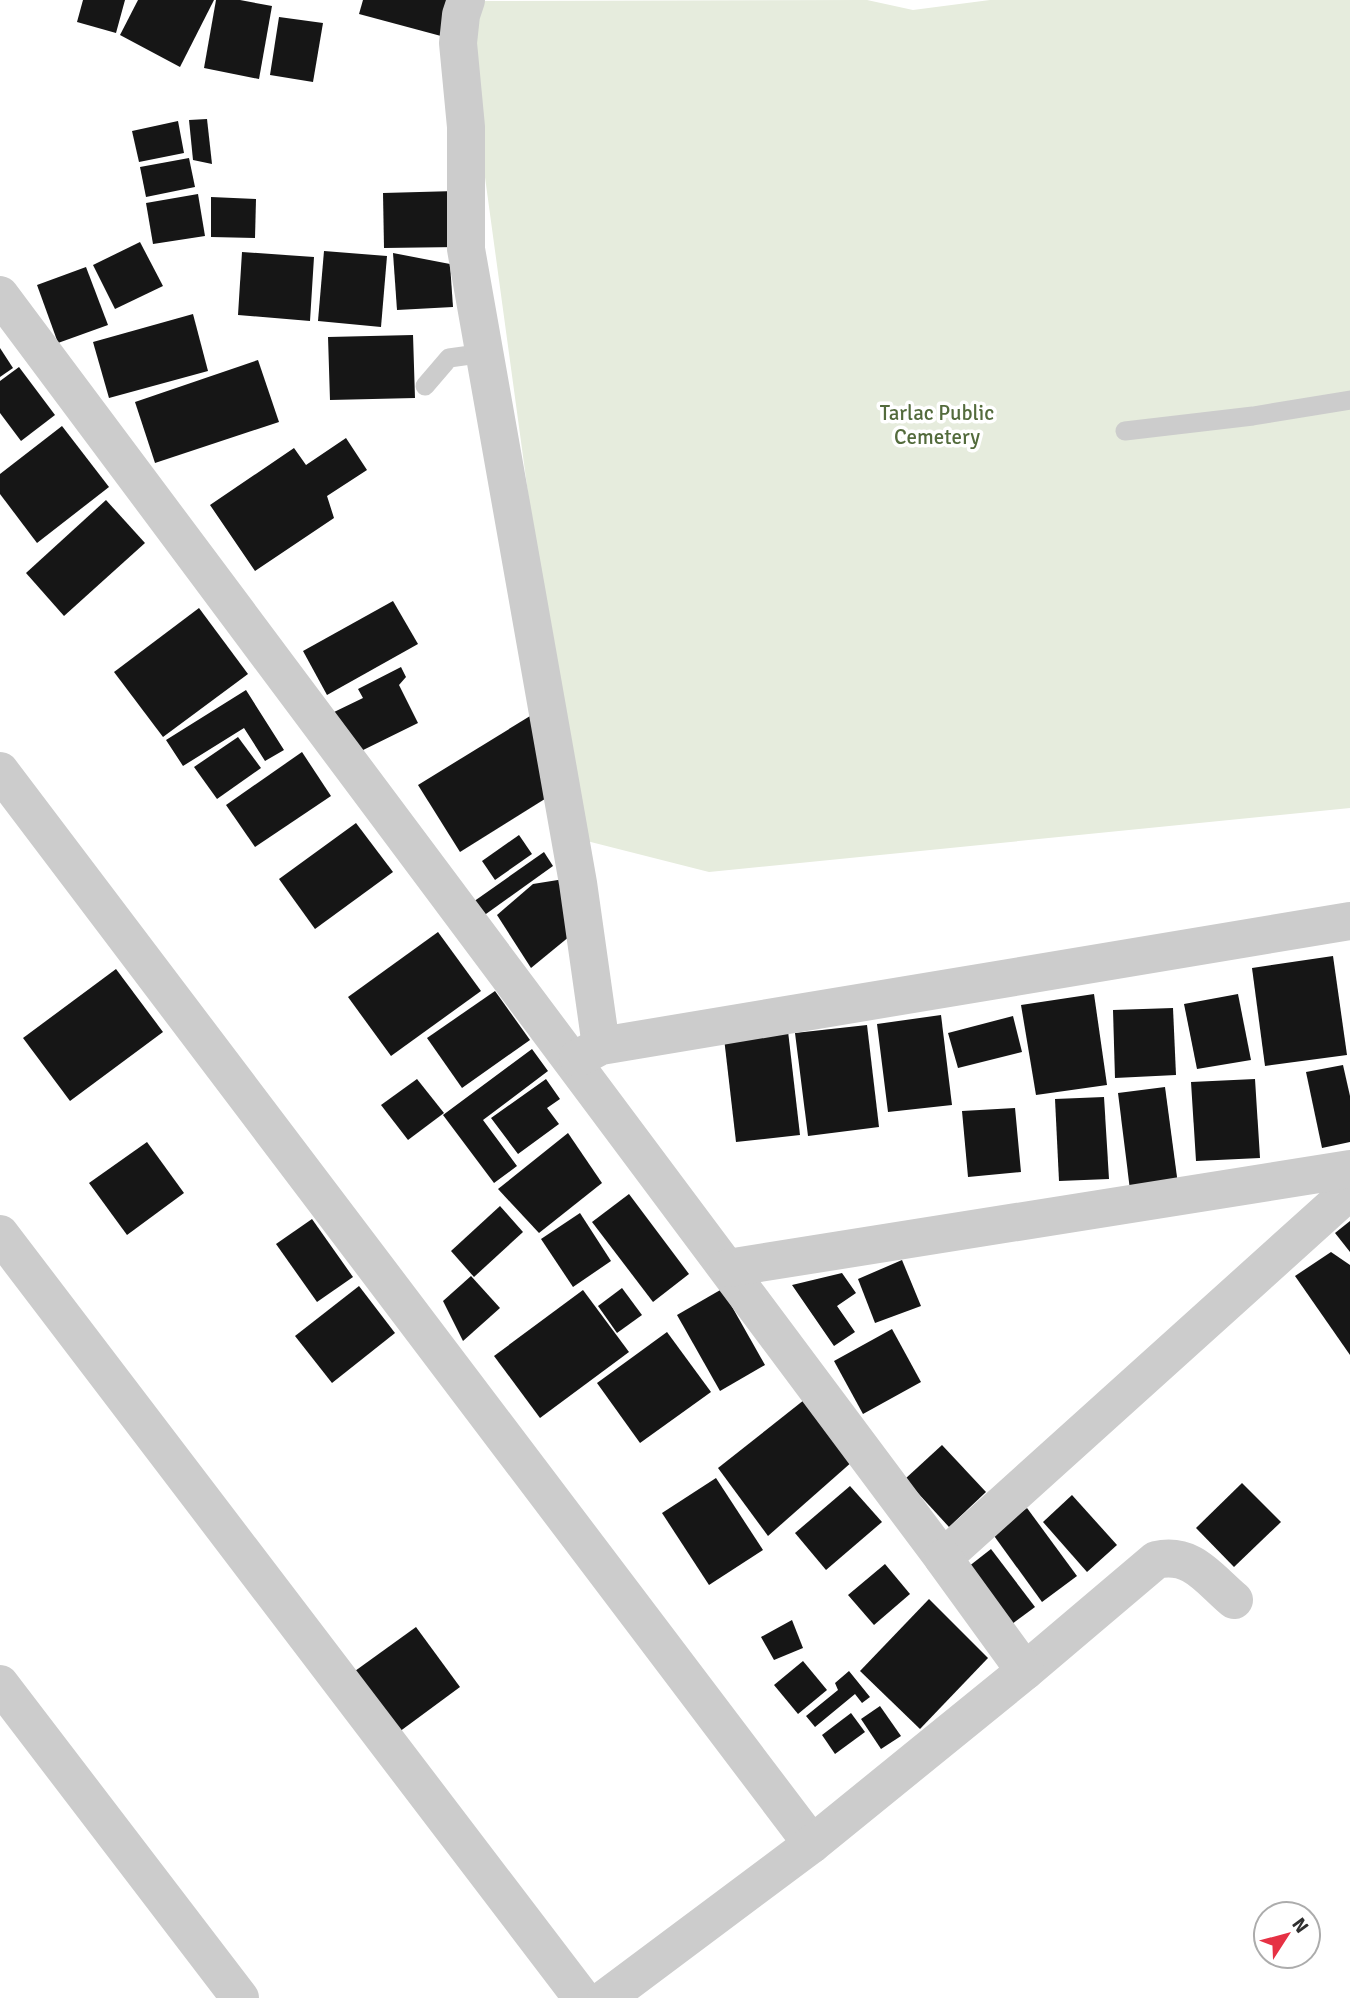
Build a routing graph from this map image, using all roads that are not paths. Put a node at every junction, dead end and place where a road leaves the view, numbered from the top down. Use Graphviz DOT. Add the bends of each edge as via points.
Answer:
graph roads {
  1 [pos="466,0"];
  2 [pos="0,295"];
  3 [pos="485,353"];
  4 [pos="425,387"];
  5 [pos="1350,400"];
  6 [pos="1125,430"];
  7 [pos="0,771"];
  8 [pos="1350,921"];
  9 [pos="587,1053"];
  10 [pos="1350,1169"];
  11 [pos="1350,1191"];
  12 [pos="0,1234"];
  13 [pos="728,1268"];
  14 [pos="943,1558"];
  15 [pos="1234,1600"];
  16 [pos="1025,1671"];
  17 [pos="0,1684"];
  18 [pos="812,1844"];
  19 [pos="240,1998"];
  20 [pos="582,1998"];
  21 [pos="606,1998"];
  1 -- 3 [label="street" via="458,43 466,127 466,249"];
  2 -- 9 [label="street"];
  3 -- 4 [label="lane" via="449,358"];
  3 -- 9 [label="street" via="578,883"];
  5 -- 6 [label="lane"];
  7 -- 18 [label="street"];
  8 -- 9 [label="street"];
  9 -- 13 [label="street"];
  10 -- 13 [label="street"];
  11 -- 14 [label="street"];
  12 -- 20 [label="street"];
  13 -- 14 [label="street"];
  14 -- 16 [label="street"];
  15 -- 16 [label="street" via="1191,1563 1173,1556 1156,1560"];
  16 -- 18 [label="street"];
  17 -- 19 [label="street"];
  18 -- 21 [label="street"];
}
